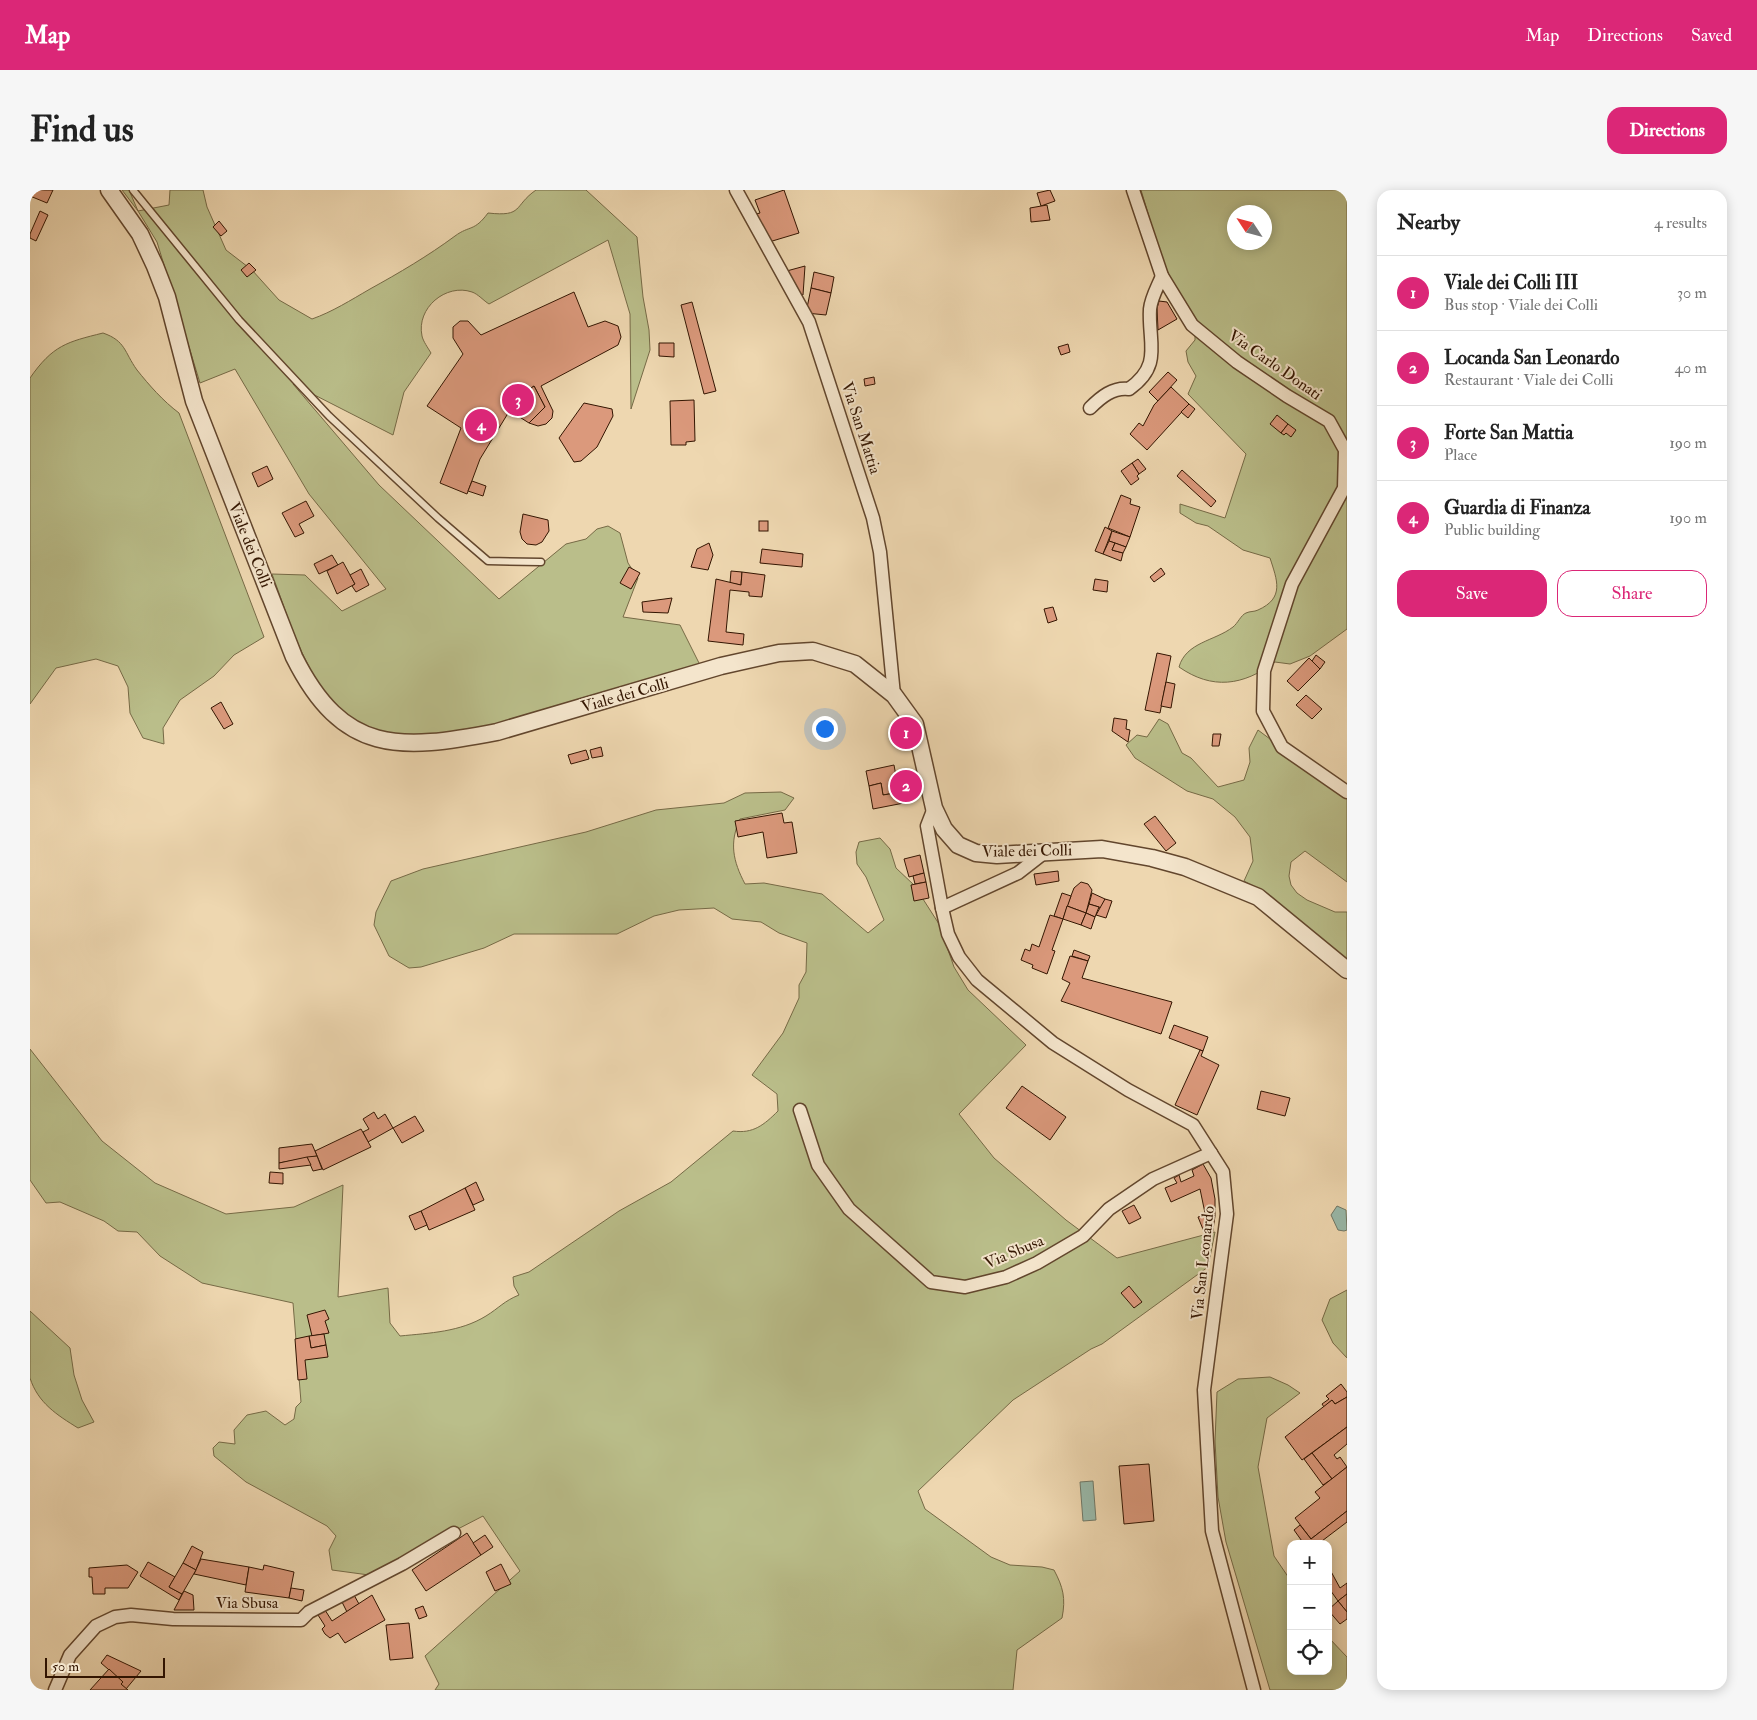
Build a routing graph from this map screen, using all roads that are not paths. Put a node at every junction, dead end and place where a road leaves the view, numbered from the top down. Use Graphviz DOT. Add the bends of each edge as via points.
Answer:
graph roads {
  1 [pos="109,190"];
  2 [pos="133,190"];
  3 [pos="736,190"];
  4 [pos="1134,190"];
  5 [pos="1162,276"];
  6 [pos="1090,408"];
  7 [pos="541,562"];
  8 [pos="894,695"];
  9 [pos="1347,792"];
  10 [pos="934,808"];
  11 [pos="1045,852"];
  12 [pos="942,908"];
  13 [pos="1347,970"];
  14 [pos="800,1110"];
  15 [pos="1211,1153"];
  16 [pos="454,1533"];
  17 [pos="55,1690"];
  18 [pos="1254,1690"];
  1 -- 8 [label="street, Viale dei Colli" via="140,234 155,266 167,297 194,401 294,657 319,700 353,729 375,738 402,743 462,739 497,732 721,666 779,653 813,651 855,664"];
  2 -- 7 [label="lane" via="239,320 329,416 438,518 488,561"];
  3 -- 8 [label="street, Via San Mattia" via="808,322 873,518 880,552"];
  4 -- 5 [label="street, Via Carlo Donati"];
  5 -- 6 [label="street" via="1150,306 1151,363 1142,379 1129,389 1121,388 1101,397"];
  5 -- 9 [label="street, Via Carlo Donati" via="1192,325 1236,362 1329,421 1345,450 1344,488 1292,584 1264,671 1263,711 1282,747"];
  8 -- 10 [label="street, Viale dei Colli" via="915,724"];
  10 -- 11 [label="street, Viale dei Colli" via="944,829 958,845 976,853"];
  10 -- 12 [label="street, Via San Leonardo" via="926,826"];
  11 -- 12 [label="street" via="1018,873"];
  11 -- 13 [label="street, Viale dei Colli" via="1102,849 1152,858 1219,880 1258,897"];
  12 -- 15 [label="street, Via San Leonardo" via="948,934 959,957 977,980 1053,1043 1135,1094 1193,1125"];
  14 -- 15 [label="street, Via Sbusa" via="818,1165 849,1209 931,1282 965,1287 1006,1276 1037,1263 1083,1236 1109,1209 1153,1179"];
  15 -- 18 [label="street, Via San Leonardo" via="1223,1172 1227,1214 1204,1390 1212,1531"];
  16 -- 17 [label="street, Via Sbusa" via="309,1612 301,1620 115,1617 96,1626 70,1655"];
}
